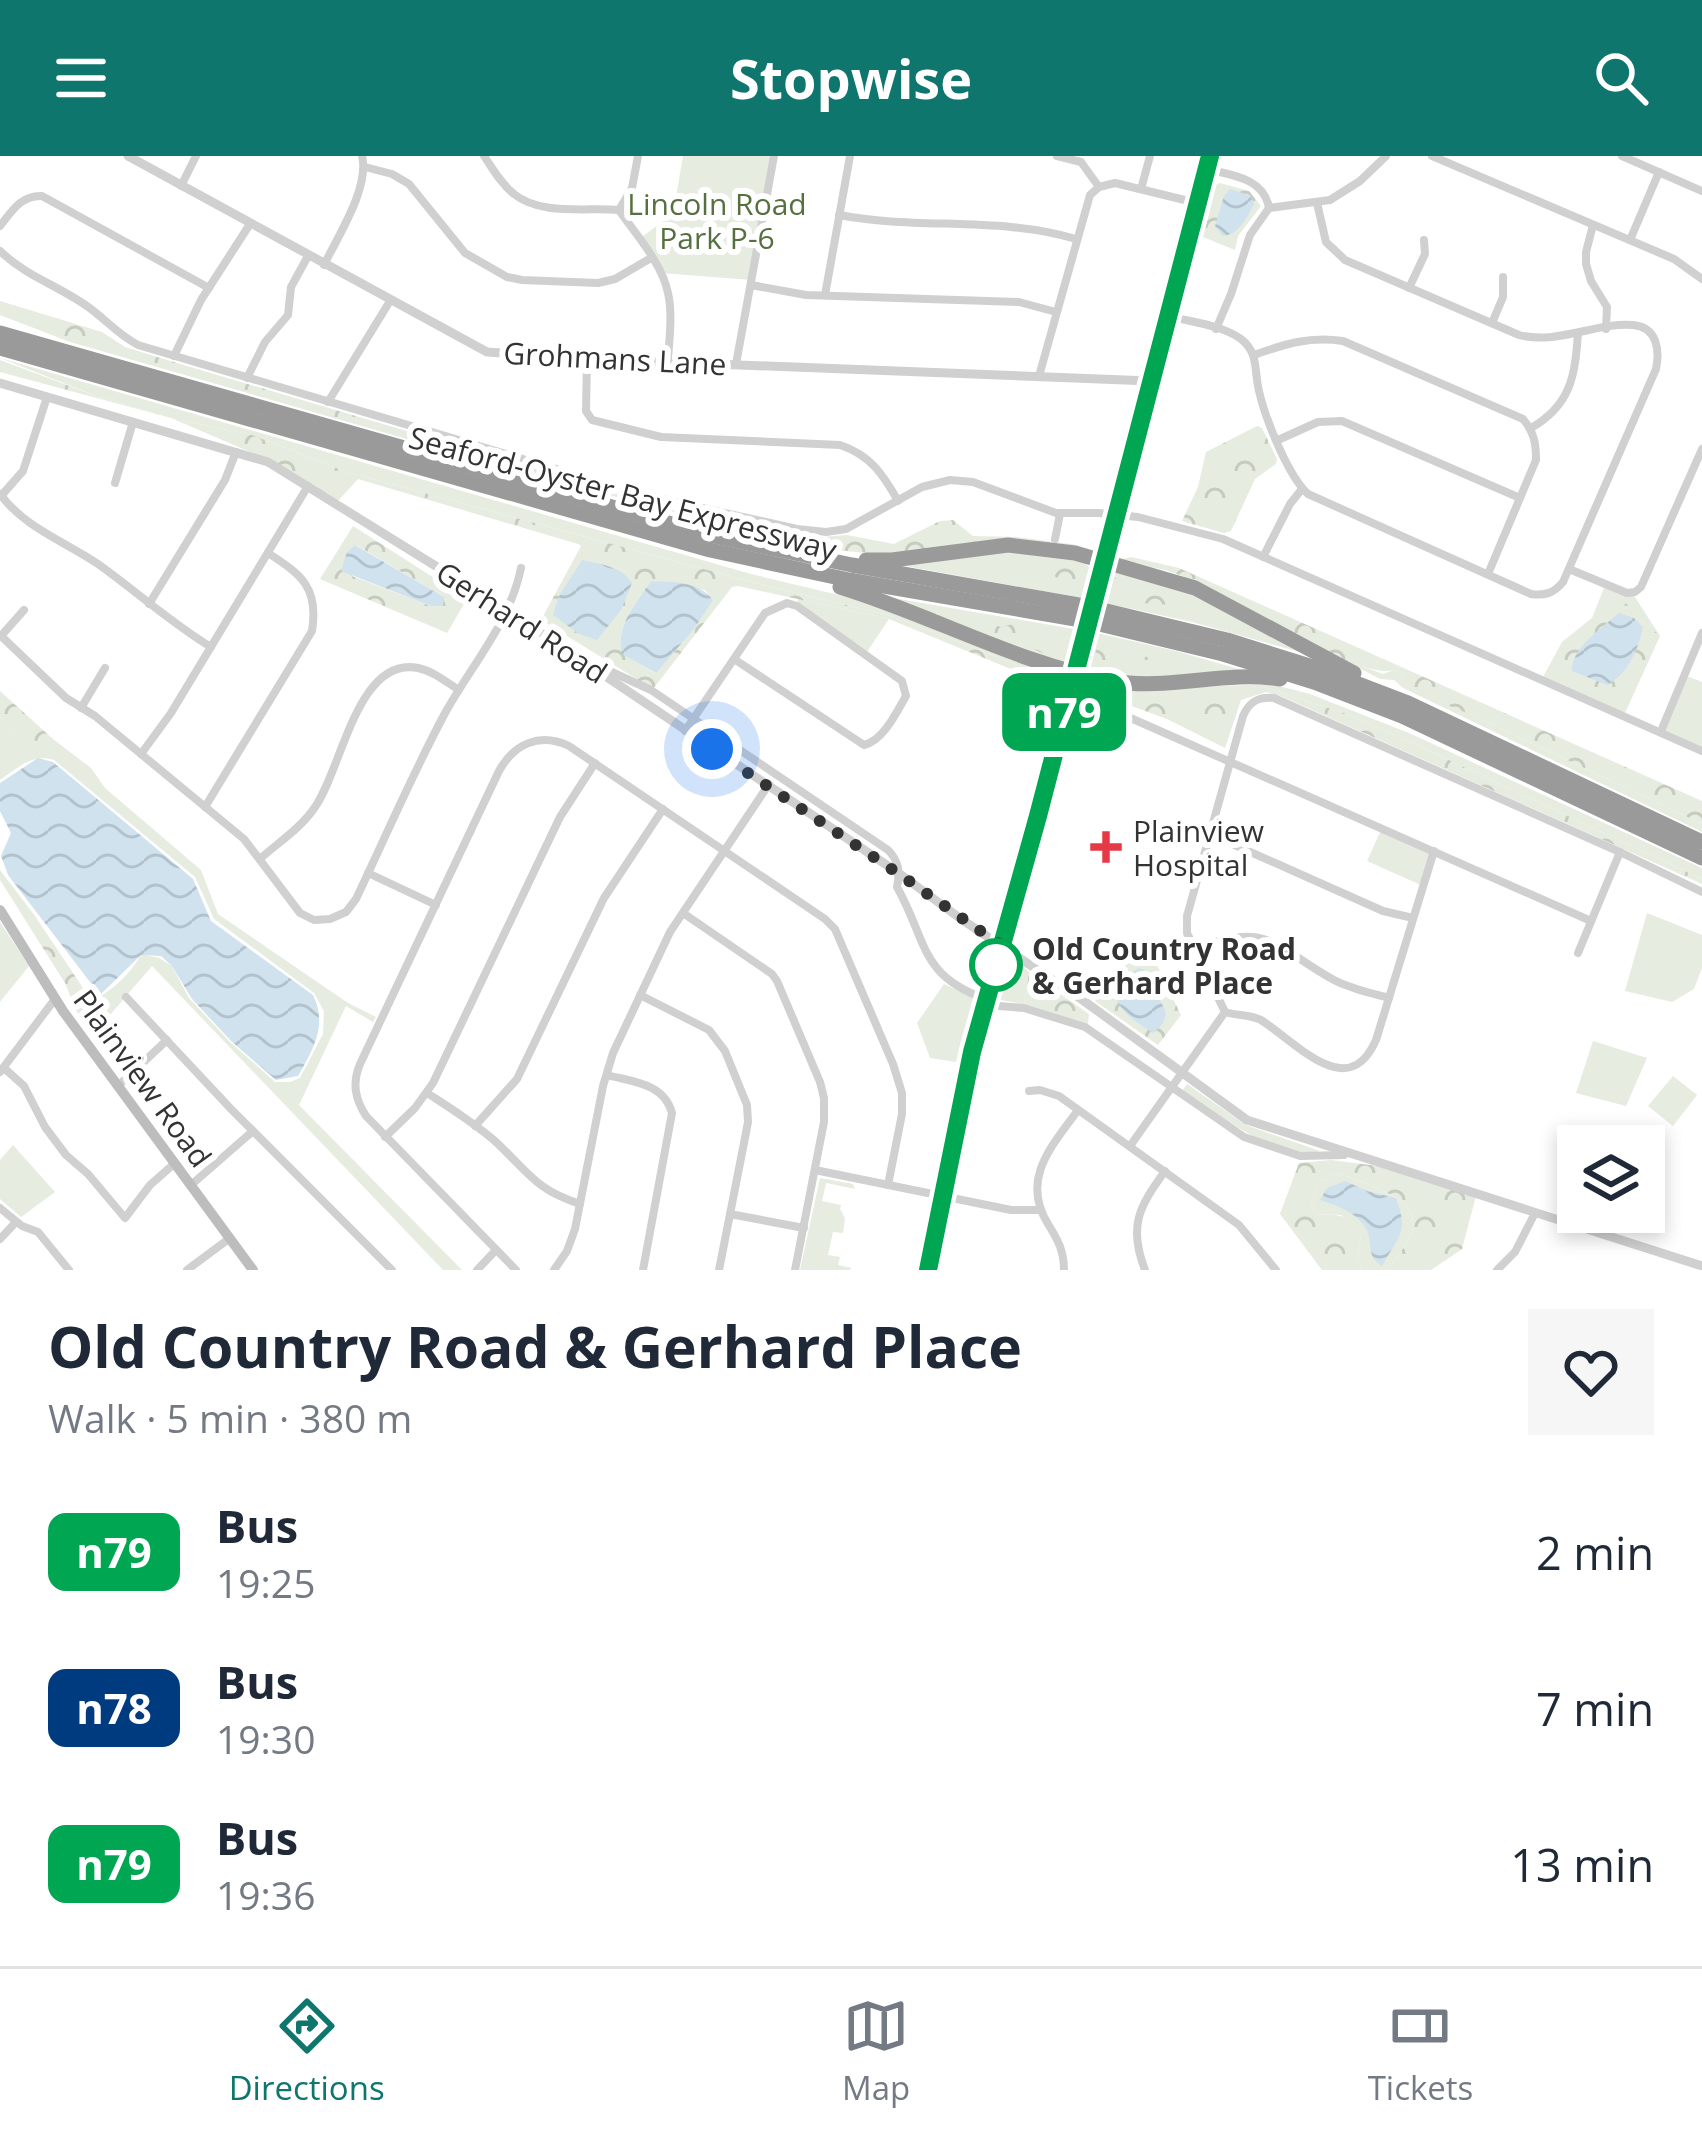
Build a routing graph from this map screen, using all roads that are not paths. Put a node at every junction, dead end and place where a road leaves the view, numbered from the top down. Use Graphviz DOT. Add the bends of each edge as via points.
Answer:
graph roads {
  1 [pos="128,156"];
  2 [pos="196,156"];
  3 [pos="484,156"];
  4 [pos="638,156"];
  5 [pos="774,156"];
  6 [pos="850,156"];
  7 [pos="1057,156"];
  8 [pos="1150,156"];
  9 [pos="1432,156"];
  10 [pos="1622,156"];
  11 [pos="1380,158"];
  12 [pos="364,161"];
  13 [pos="1208,162"];
  14 [pos="1659,172"];
  15 [pos="182,186"];
  16 [pos="1099,187"];
  17 [pos="1141,189"];
  18 [pos="1702,191"];
  19 [pos="1197,203"];
  20 [pos="1316,203"];
  21 [pos="1269,208"];
  22 [pos="619,210"];
  23 [pos="839,215"];
  24 [pos="250,224"];
  25 [pos="1593,225"];
  26 [pos="0,226"];
  27 [pos="1076,239"];
  28 [pos="1424,240"];
  29 [pos="1630,240"];
  30 [pos="0,251"];
  31 [pos="308,256"];
  32 [pos="651,258"];
  33 [pos="325,265"];
  34 [pos="1503,277"];
  35 [pos="1702,279"];
  36 [pos="751,285"];
  37 [pos="209,288"];
  38 [pos="1409,288"];
  39 [pos="825,296"];
  40 [pos="389,301"];
  41 [pos="1056,313"];
  42 [pos="1168,316"];
  43 [pos="1492,323"];
  44 [pos="1216,329"];
  45 [pos="1606,329"];
  46 [pos="0,333"];
  47 [pos="1578,333"];
  48 [pos="0,348"];
  49 [pos="1254,355"];
  50 [pos="174,356"];
  51 [pos="587,359"];
  52 [pos="668,361"];
  53 [pos="736,364"];
  54 [pos="1040,376"];
  55 [pos="247,378"];
  56 [pos="1151,382"];
  57 [pos="0,383"];
  58 [pos="47,397"];
  59 [pos="328,402"];
  60 [pos="133,422"];
  61 [pos="1531,428"];
  62 [pos="1278,440"];
  63 [pos="1702,449"];
  64 [pos="236,452"];
  65 [pos="115,482"];
  66 [pos="308,486"];
  67 [pos="1302,489"];
  68 [pos="1,495"];
  69 [pos="1520,497"];
  70 [pos="898,501"];
  71 [pos="1060,514"];
  72 [pos="1116,514"];
  73 [pos="1055,538"];
  74 [pos="268,553"];
  75 [pos="759,554"];
  76 [pos="1263,557"];
  77 [pos="1104,561"];
  78 [pos="521,568"];
  79 [pos="1569,569"];
  80 [pos="1488,574"];
  81 [pos="149,604"];
  82 [pos="506,609"];
  83 [pos="24,610"];
  84 [pos="1702,633"];
  85 [pos="1,635"];
  86 [pos="211,647"];
  87 [pos="580,659"];
  88 [pos="734,659"];
  89 [pos="105,668"];
  90 [pos="1074,673"];
  91 [pos="1111,680"];
  92 [pos="459,690"];
  93 [pos="1069,692"];
  94 [pos="1358,699"];
  95 [pos="81,708"];
  96 [pos="1064,713"];
  97 [pos="693,720"];
  98 [pos="1453,723"];
  99 [pos="685,730"];
  100 [pos="1660,732"];
  101 [pos="1702,751"];
  102 [pos="141,754"];
  103 [pos="1230,761"];
  104 [pos="595,763"];
  105 [pos="776,775"];
  106 [pos="767,787"];
  107 [pos="205,807"];
  108 [pos="663,809"];
  109 [pos="1210,834"];
  110 [pos="1702,842"];
  111 [pos="725,851"];
  112 [pos="1434,851"];
  113 [pos="1619,852"];
  114 [pos="261,858"];
  115 [pos="1702,859"];
  116 [pos="368,873"];
  117 [pos="899,874"];
  118 [pos="1702,892"];
  119 [pos="436,905"];
  120 [pos="0,910"];
  121 [pos="683,913"];
  122 [pos="1414,919"];
  123 [pos="1591,921"];
  124 [pos="1002,946"];
  125 [pos="1194,949"];
  126 [pos="1578,953"];
  127 [pos="640,994"];
  128 [pos="126,997"];
  129 [pos="1389,998"];
  130 [pos="56,999"];
  131 [pos="985,1002"];
  132 [pos="1225,1012"];
  133 [pos="167,1040"];
  134 [pos="2,1070"];
  135 [pos="1181,1073"];
  136 [pos="607,1076"];
  137 [pos="118,1086"];
  138 [pos="1172,1087"];
  139 [pos="1029,1091"];
  140 [pos="427,1093"];
  141 [pos="1078,1110"];
  142 [pos="475,1126"];
  143 [pos="254,1131"];
  144 [pos="386,1137"];
  145 [pos="1130,1146"];
  146 [pos="1359,1157"];
  147 [pos="176,1163"];
  148 [pos="815,1170"];
  149 [pos="1165,1171"];
  150 [pos="191,1185"];
  151 [pos="888,1185"];
  152 [pos="942,1196"];
  153 [pos="580,1204"];
  154 [pos="0,1208"];
  155 [pos="1040,1210"];
  156 [pos="1535,1213"];
  157 [pos="730,1214"];
  158 [pos="16,1222"];
  159 [pos="803,1228"];
  160 [pos="230,1238"];
  161 [pos="0,1239"];
  162 [pos="496,1250"];
  163 [pos="1702,1266"];
  164 [pos="386,1268"];
  165 [pos="69,1270"];
  166 [pos="187,1270"];
  167 [pos="253,1270"];
  168 [pos="476,1270"];
  169 [pos="516,1270"];
  170 [pos="554,1270"];
  171 [pos="643,1270"];
  172 [pos="718,1270"];
  173 [pos="795,1270"];
  174 [pos="928,1270"];
  175 [pos="1064,1270"];
  176 [pos="1145,1270"];
  177 [pos="1276,1270"];
  178 [pos="1497,1270"];
  1 -- 15 [label="street, Grohmans Lane"];
  2 -- 15 [label="street"];
  3 -- 22 [label="street" via="526,202"];
  4 -- 22 [label="street"];
  5 -- 36 [label="street"];
  6 -- 23 [label="street"];
  7 -- 16 [label="street" via="1081,162"];
  8 -- 17 [label="street"];
  9 -- 25 [label="street"];
  10 -- 14 [label="street"];
  11 -- 20 [label="street" via="1348,190"];
  12 -- 32 [label="street" via="409,184 456,244 508,277 598,283"];
  12 -- 33 [label="street"];
  13 -- 19 [label="main road"];
  13 -- 21 [label="street" via="1254,183"];
  14 -- 18 [label="street"];
  14 -- 29 [label="street"];
  15 -- 24 [label="street, Grohmans Lane"];
  16 -- 17 [label="street"];
  16 -- 27 [label="street"];
  17 -- 19 [label="street"];
  19 -- 42 [label="main road"];
  20 -- 21 [label="street"];
  20 -- 38 [label="street" via="1323,235 1338,255"];
  21 -- 44 [label="street" via="1252,228"];
  22 -- 32 [label="street"];
  23 -- 27 [label="street" via="1040,229"];
  23 -- 39 [label="street"];
  24 -- 31 [label="street, Grohmans Lane"];
  24 -- 37 [label="street"];
  25 -- 29 [label="street"];
  25 -- 45 [label="street" via="1586,264 1607,307"];
  26 -- 37 [label="street" via="22,201 42,196"];
  27 -- 41 [label="street"];
  28 -- 38 [label="street"];
  29 -- 35 [label="street"];
  30 -- 50 [label="street" via="120,336"];
  31 -- 33 [label="street, Grohmans Lane"];
  31 -- 55 [label="street" via="291,287 288,315"];
  32 -- 52 [label="street" via="669,295"];
  33 -- 40 [label="street, Grohmans Lane"];
  34 -- 43 [label="street"];
  36 -- 39 [label="street"];
  36 -- 53 [label="street"];
  37 -- 50 [label="street"];
  38 -- 43 [label="street"];
  39 -- 41 [label="street" via="1019,302"];
  40 -- 51 [label="street, Grohmans Lane" via="487,352"];
  40 -- 59 [label="street"];
  41 -- 54 [label="street"];
  42 -- 44 [label="street"];
  42 -- 56 [label="main road"];
  43 -- 47 [label="street" via="1532,338"];
  44 -- 49 [label="street"];
  45 -- 47 [label="street"];
  45 -- 79 [label="street" via="1646,329 1658,361"];
  46 -- 75 [label="highway, Seaford-Oyster Bay Expressway"];
  47 -- 61 [label="street" via="1564,397"];
  48 -- 75 [label="highway, Seaford-Oyster Bay Expressway" via="634,530"];
  49 -- 61 [label="street" via="1301,339 1343,341 1511,412"];
  49 -- 62 [label="street"];
  50 -- 55 [label="street"];
  51 -- 52 [label="street, Grohmans Lane"];
  51 -- 70 [label="street" via="592,420 661,436 840,445 871,460"];
  52 -- 53 [label="street, Grohmans Lane"];
  53 -- 54 [label="street, Grohmans Lane"];
  54 -- 56 [label="street, Grohmans Lane"];
  55 -- 59 [label="street"];
  56 -- 72 [label="main road"];
  57 -- 58 [label="street, Gerhard Road"];
  58 -- 60 [label="street, Gerhard Road"];
  58 -- 68 [label="street" via="23,471"];
  59 -- 70 [label="street" via="644,495 797,529 846,529"];
  60 -- 64 [label="street, Gerhard Road"];
  60 -- 65 [label="street"];
  61 -- 69 [label="street" via="1536,460"];
  62 -- 67 [label="street"];
  62 -- 69 [label="street" via="1342,421"];
  63 -- 79 [label="street" via="1641,587 1627,593"];
  64 -- 66 [label="street, Gerhard Road"];
  64 -- 81 [label="street"];
  66 -- 74 [label="street"];
  66 -- 82 [label="street, Gerhard Road"];
  67 -- 76 [label="street"];
  67 -- 80 [label="street"];
  68 -- 81 [label="street" via="23,520"];
  69 -- 80 [label="street"];
  70 -- 71 [label="street" via="939,481 961,480"];
  71 -- 72 [label="street"];
  71 -- 73 [label="street"];
  72 -- 76 [label="street" via="1223,539"];
  72 -- 77 [label="main road"];
  74 -- 86 [label="street"];
  74 -- 107 [label="street" via="308,587 312,632"];
  75 -- 77 [label="highway" via="873,561 1008,544"];
  75 -- 90 [label="highway"];
  75 -- 94 [label="highway, Seaford-Oyster Bay Expressway" via="1131,630"];
  75 -- 98 [label="highway, Seaford-Oyster Bay Expressway" via="1181,627"];
  76 -- 100 [label="street"];
  77 -- 90 [label="main road, bridge"];
  77 -- 98 [label="highway" via="1216,598"];
  78 -- 82 [label="street"];
  79 -- 80 [label="street" via="1557,590 1541,595"];
  81 -- 86 [label="street"];
  82 -- 87 [label="street, Gerhard Road"];
  82 -- 92 [label="street"];
  83 -- 85 [label="street"];
  84 -- 100 [label="street"];
  85 -- 95 [label="street"];
  86 -- 102 [label="street"];
  87 -- 97 [label="street" via="651,690"];
  87 -- 99 [label="street, Gerhard Road"];
  88 -- 88 [label="street" via="765,613 791,604 906,690 878,738 863,745"];
  88 -- 97 [label="street"];
  89 -- 95 [label="street"];
  90 -- 91 [label="highway"];
  90 -- 93 [label="main road"];
  91 -- 93 [label="highway"];
  91 -- 94 [label="highway" via="1271,677"];
  92 -- 114 [label="street" via="417,668 380,677 314,809"];
  92 -- 116 [label="street"];
  93 -- 96 [label="main road"];
  94 -- 115 [label="highway, Seaford-Oyster Bay Expressway"];
  95 -- 102 [label="street"];
  96 -- 103 [label="street" via="1118,713"];
  96 -- 124 [label="main road"];
  97 -- 99 [label="street"];
  97 -- 105 [label="street"];
  98 -- 110 [label="highway, Seaford-Oyster Bay Expressway"];
  99 -- 106 [label="street, Gerhard Road"];
  100 -- 101 [label="street"];
  102 -- 107 [label="street"];
  103 -- 109 [label="street"];
  103 -- 112 [label="street"];
  103 -- 113 [label="street" via="1246,708 1274,698"];
  104 -- 108 [label="street"];
  104 -- 119 [label="street" via="550,740 511,754"];
  104 -- 140 [label="street" via="560,817"];
  105 -- 106 [label="street"];
  105 -- 117 [label="street" via="888,850"];
  106 -- 111 [label="street"];
  106 -- 117 [label="street, Gerhard Road"];
  107 -- 114 [label="street"];
  108 -- 111 [label="street"];
  108 -- 142 [label="street" via="604,898 517,1079"];
  109 -- 122 [label="street"];
  109 -- 125 [label="street" via="1187,916"];
  111 -- 121 [label="street"];
  111 -- 151 [label="street" via="825,919 842,942 902,1093"];
  112 -- 122 [label="street"];
  112 -- 123 [label="street"];
  113 -- 118 [label="street"];
  113 -- 123 [label="street"];
  114 -- 116 [label="street" via="295,908 314,920 346,912"];
  116 -- 119 [label="street"];
  117 -- 124 [label="street, Gerhard Road"];
  117 -- 131 [label="street" via="931,963"];
  119 -- 144 [label="street" via="357,1072 360,1106"];
  120 -- 130 [label="main road, Plainview Road"];
  121 -- 127 [label="street"];
  121 -- 148 [label="street" via="777,981 824,1098"];
  122 -- 129 [label="street"];
  123 -- 126 [label="street"];
  124 -- 131 [label="main road"];
  124 -- 135 [label="street, Gerhard Road"];
  125 -- 129 [label="street" via="1239,936 1270,940 1334,980"];
  125 -- 132 [label="street"];
  127 -- 136 [label="street"];
  127 -- 157 [label="street" via="709,1030 740,1084 748,1122"];
  128 -- 133 [label="street"];
  129 -- 132 [label="street" via="1369,1056 1344,1069 1324,1065 1258,1018"];
  130 -- 134 [label="street"];
  130 -- 137 [label="main road, Plainview Road"];
  131 -- 138 [label="street" via="1085,1027"];
  131 -- 152 [label="main road"];
  132 -- 135 [label="street"];
  133 -- 137 [label="street"];
  133 -- 143 [label="street"];
  134 -- 147 [label="street" via="125,1218"];
  135 -- 138 [label="street"];
  135 -- 146 [label="street, Gerhard Road" via="1247,1120"];
  136 -- 153 [label="street"];
  136 -- 171 [label="street" via="659,1090 672,1113"];
  137 -- 147 [label="main road, Plainview Road"];
  138 -- 145 [label="street"];
  138 -- 146 [label="street" via="1244,1137 1300,1156"];
  139 -- 141 [label="street" via="1050,1091"];
  140 -- 142 [label="street"];
  140 -- 144 [label="street"];
  141 -- 145 [label="street"];
  141 -- 155 [label="street" via="1041,1166"];
  142 -- 153 [label="street" via="541,1187"];
  143 -- 150 [label="street"];
  143 -- 164 [label="street"];
  144 -- 162 [label="street"];
  145 -- 149 [label="street"];
  146 -- 156 [label="street, Gerhard Road"];
  147 -- 150 [label="main road, Plainview Road"];
  148 -- 151 [label="street"];
  148 -- 159 [label="street"];
  149 -- 176 [label="street" via="1138,1213"];
  149 -- 177 [label="street" via="1239,1225"];
  150 -- 160 [label="main road, Plainview Road"];
  151 -- 152 [label="street"];
  152 -- 155 [label="street"];
  152 -- 174 [label="main road"];
  153 -- 170 [label="street"];
  154 -- 158 [label="street"];
  155 -- 175 [label="street"];
  156 -- 163 [label="street, Gerhard Road"];
  156 -- 178 [label="street"];
  157 -- 159 [label="street"];
  157 -- 172 [label="street"];
  158 -- 161 [label="street"];
  158 -- 165 [label="street" via="38,1232"];
  159 -- 173 [label="street"];
  160 -- 166 [label="street"];
  160 -- 167 [label="main road, Plainview Road"];
  162 -- 168 [label="street"];
  162 -- 169 [label="street"];
}
